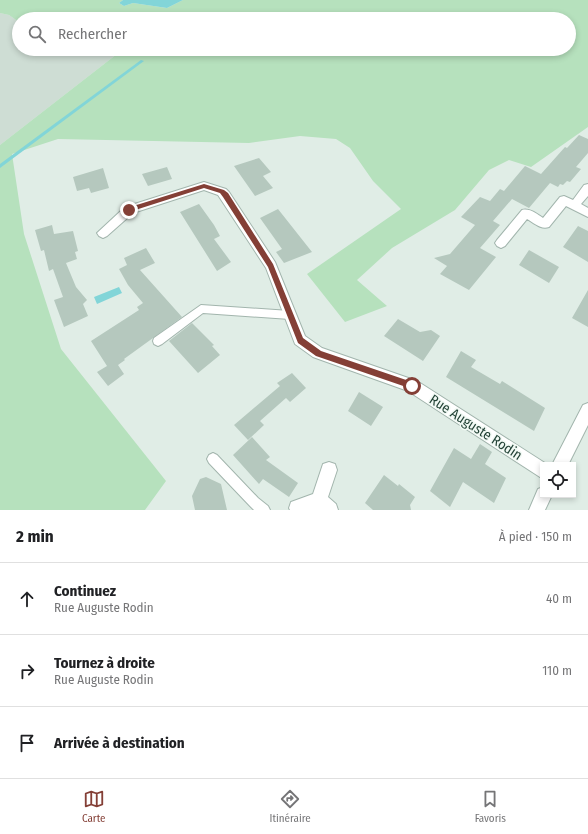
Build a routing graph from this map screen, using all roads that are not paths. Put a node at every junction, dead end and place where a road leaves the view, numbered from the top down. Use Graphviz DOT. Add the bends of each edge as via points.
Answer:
graph roads {
  1 [pos="588,188"];
  2 [pos="574,206"];
  3 [pos="588,213"];
  4 [pos="103,233"];
  5 [pos="501,243"];
  6 [pos="290,315"];
  7 [pos="158,341"];
  8 [pos="587,415"];
  9 [pos="213,459"];
  10 [pos="562,462"];
  11 [pos="329,470"];
  12 [pos="540,470"];
  13 [pos="543,498"];
  14 [pos="325,505"];
  15 [pos="294,509"];
  16 [pos="264,510"];
  17 [pos="537,510"];
  1 -- 2 [label="street"];
  2 -- 3 [label="street"];
  2 -- 5 [label="street" via="564,200 545,224 526,213"];
  4 -- 6 [label="street, Rue Auguste Rodin" via="129,210 204,186 222,192 270,266"];
  6 -- 7 [label="lane" via="201,309"];
  6 -- 12 [label="street, Rue Auguste Rodin" via="300,340 318,353 412,386"];
  8 -- 10 [label="street"];
  9 -- 16 [label="lane"];
  11 -- 14 [label="street"];
  13 -- 17 [label="street"];
  14 -- 15 [label="street"];
}
